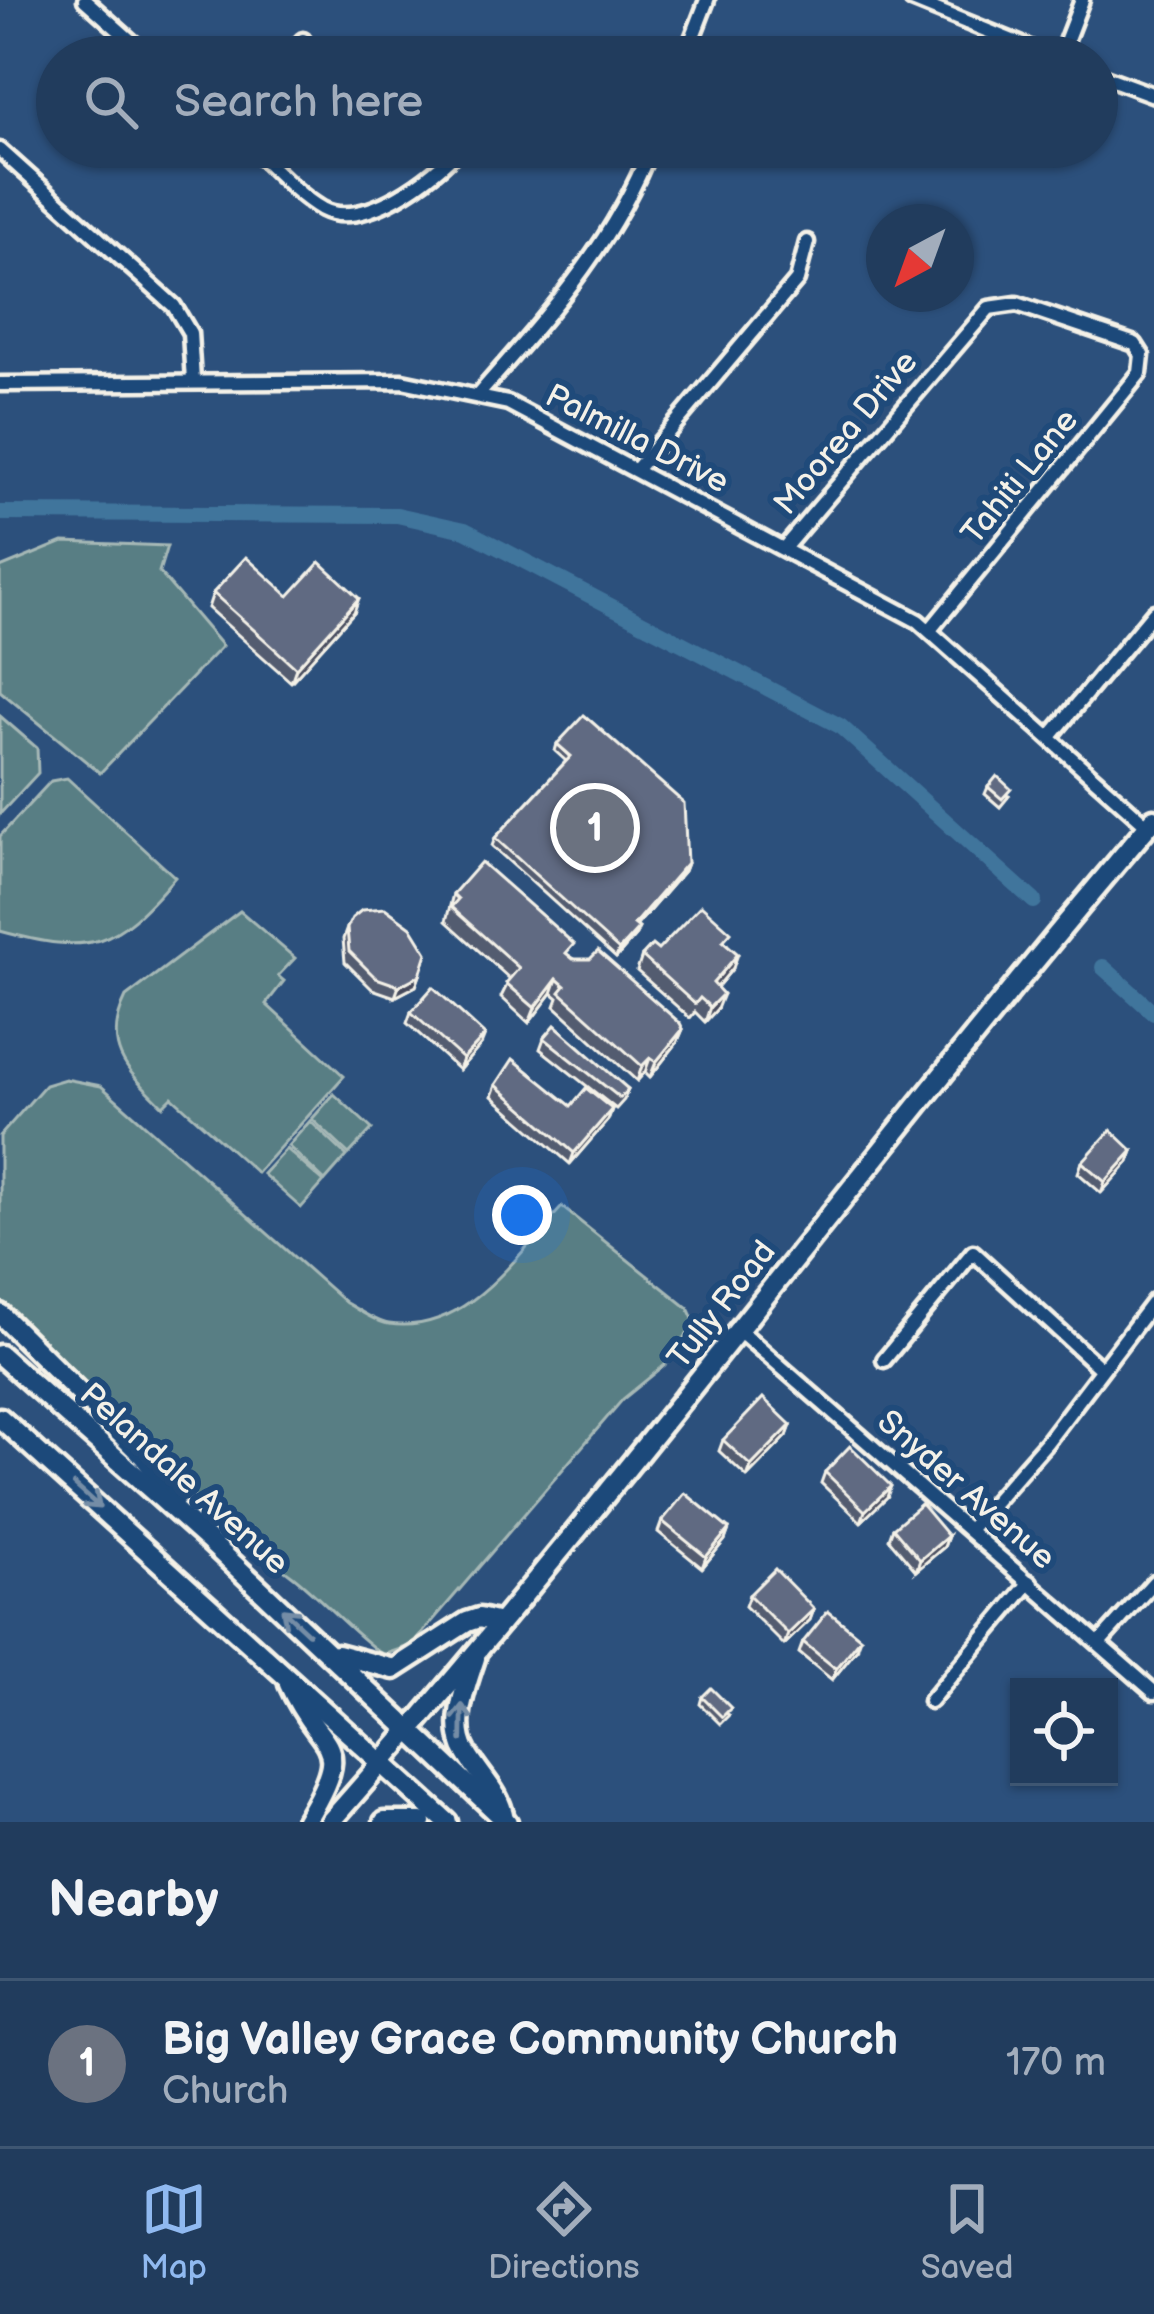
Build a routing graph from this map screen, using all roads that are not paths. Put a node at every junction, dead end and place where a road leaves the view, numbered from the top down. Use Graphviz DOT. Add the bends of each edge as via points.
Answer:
graph roads {
  1 [pos="85,0"];
  2 [pos="112,0"];
  3 [pos="706,0"];
  4 [pos="912,0"];
  5 [pos="1082,0"];
  6 [pos="100,14"];
  7 [pos="125,36"];
  8 [pos="693,36"];
  9 [pos="1003,36"];
  10 [pos="1066,36"];
  11 [pos="1118,82"];
  12 [pos="1154,95"];
  13 [pos="0,150"];
  14 [pos="274,168"];
  15 [pos="439,168"];
  16 [pos="641,168"];
  17 [pos="807,242"];
  18 [pos="1142,355"];
  19 [pos="194,381"];
  20 [pos="0,384"];
  21 [pos="479,394"];
  22 [pos="638,469"];
  23 [pos="785,547"];
  24 [pos="1154,612"];
  25 [pos="930,630"];
  26 [pos="1050,736"];
  27 [pos="1151,822"];
  28 [pos="1154,1301"];
  29 [pos="0,1314"];
  30 [pos="740,1331"];
  31 [pos="0,1354"];
  32 [pos="884,1360"];
  33 [pos="1099,1366"];
  34 [pos="0,1418"];
  35 [pos="970,1529"];
  36 [pos="208,1540"];
  37 [pos="1030,1582"];
  38 [pos="1154,1582"];
  39 [pos="500,1623"];
  40 [pos="1099,1643"];
  41 [pos="326,1649"];
  42 [pos="285,1674"];
  43 [pos="1154,1692"];
  44 [pos="930,1701"];
  45 [pos="411,1730"];
  46 [pos="382,1763"];
  47 [pos="505,1820"];
  48 [pos="305,1822"];
  49 [pos="330,1822"];
  50 [pos="384,1822"];
  51 [pos="422,1822"];
  52 [pos="448,1822"];
  1 -- 6 [label="street"];
  2 -- 6 [label="street"];
  3 -- 8 [label="street"];
  4 -- 9 [label="street"];
  5 -- 10 [label="street"];
  6 -- 7 [label="street"];
  11 -- 12 [label="street"];
  13 -- 19 [label="street" via="174,306 190,333"];
  14 -- 15 [label="street" via="317,206 348,212 395,199"];
  16 -- 21 [label="street" via="598,254"];
  17 -- 22 [label="street" via="797,280"];
  18 -- 23 [label="street, Moorea Drive" via="1125,337 998,304"];
  18 -- 25 [label="street, Tahiti Lane" via="1140,373"];
  19 -- 20 [label="street, Palmilla Drive"];
  19 -- 21 [label="street, Palmilla Drive" via="402,381"];
  21 -- 22 [label="street, Palmilla Drive"];
  22 -- 23 [label="street, Palmilla Drive"];
  23 -- 25 [label="street, Palmilla Drive"];
  24 -- 26 [label="street"];
  25 -- 26 [label="street, Palmilla Drive"];
  26 -- 27 [label="street, Palmilla Drive"];
  27 -- 30 [label="main road, Tully Road"];
  28 -- 33 [label="street"];
  29 -- 36 [label="main road" via="142,1455"];
  30 -- 35 [label="street, Snyder Avenue"];
  30 -- 39 [label="main road, Tully Road"];
  31 -- 36 [label="main road, Pelandale Avenue"];
  32 -- 33 [label="street" via="973,1252"];
  33 -- 35 [label="street" via="1046,1443"];
  34 -- 42 [label="main road, one-way"];
  35 -- 37 [label="street, Snyder Avenue"];
  41 -- 36 [label="main road, Pelandale Avenue, one-way"];
  37 -- 40 [label="street, Snyder Avenue"];
  37 -- 44 [label="street"];
  38 -- 40 [label="street"];
  39 -- 41 [label="main road, Pelandale Avenue" via="466,1622 394,1669"];
  39 -- 45 [label="main road, Tully Road"];
  47 -- 39 [label="main road, Pelandale Avenue, one-way" via="460,1730 475,1659"];
  40 -- 43 [label="street, Snyder Avenue"];
  41 -- 45 [label="main road, Pelandale Avenue"];
  42 -- 46 [label="main road"];
  42 -- 48 [label="main road" via="333,1754 331,1777"];
  45 -- 46 [label="main road, Tully Road"];
  45 -- 47 [label="main road, Pelandale Avenue"];
  46 -- 49 [label="main road, Tully Road"];
  46 -- 52 [label="main road"];
  50 -- 51 [label="main road"];
}
